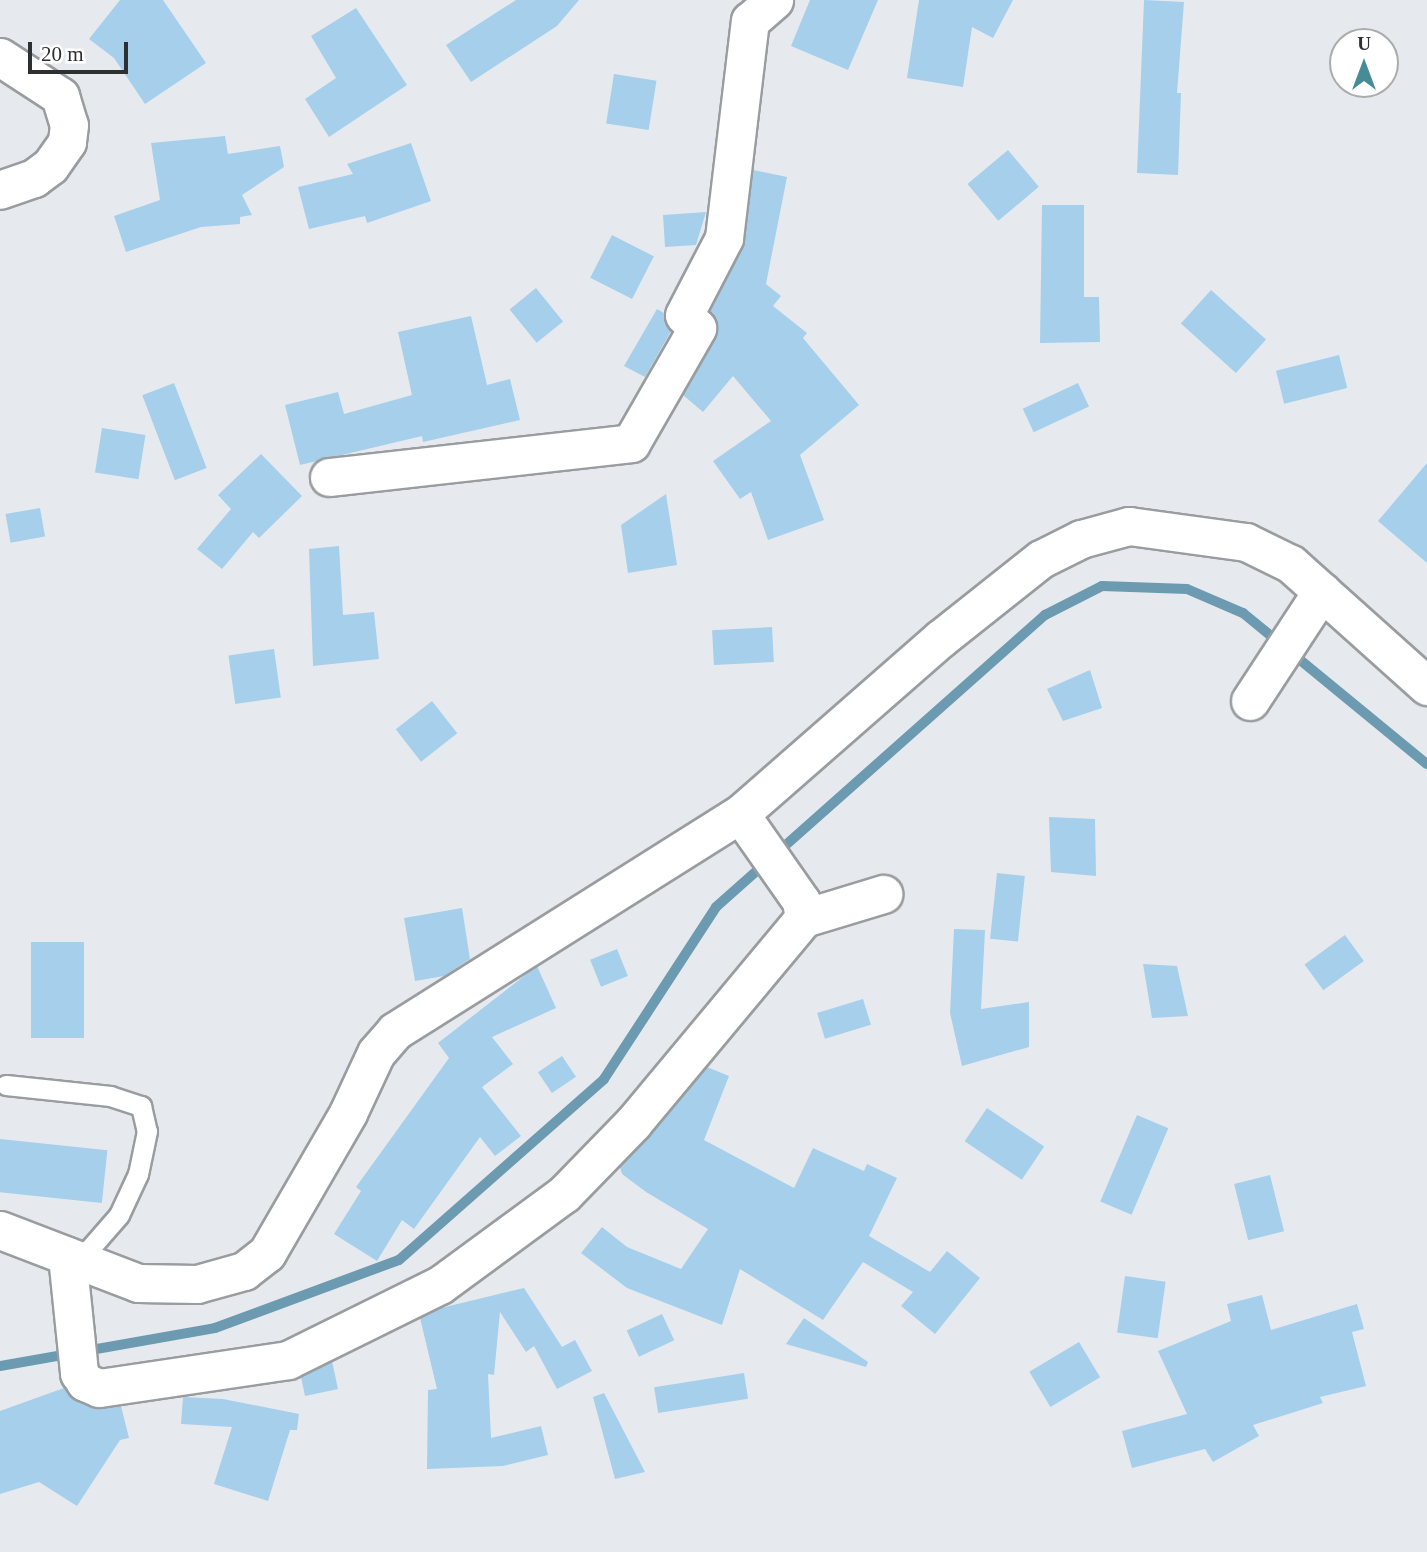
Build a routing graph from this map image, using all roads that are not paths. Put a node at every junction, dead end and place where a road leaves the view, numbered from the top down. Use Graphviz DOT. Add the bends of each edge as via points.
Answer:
graph roads {
  1 [pos="774,0"];
  2 [pos="0,57"];
  3 [pos="0,190"];
  4 [pos="329,477"];
  5 [pos="1322,591"];
  6 [pos="1427,686"];
  7 [pos="1250,701"];
  8 [pos="747,826"];
  9 [pos="883,894"];
  10 [pos="800,908"];
  11 [pos="6,1086"];
  12 [pos="0,1230"];
  13 [pos="73,1259"];
  1 -- 4 [label="street" via="750,21 724,237 684,315 697,328 631,443"];
  2 -- 3 [label="street" via="60,96 69,125 67,142 50,166 34,178"];
  5 -- 6 [label="street"];
  5 -- 7 [label="street"];
  5 -- 8 [label="street" via="1291,564 1245,542 1129,526 1081,539 1041,559 922,653"];
  8 -- 10 [label="street"];
  8 -- 13 [label="street" via="395,1031 376,1053 348,1113 267,1253 244,1271 197,1284 138,1283"];
  9 -- 10 [label="street"];
  10 -- 13 [label="street" via="633,1123 564,1195 440,1285 288,1360 114,1388 92,1385 78,1356"];
  11 -- 13 [label="lane" via="110,1096 141,1106 147,1131 138,1174 118,1215"];
  12 -- 13 [label="street"];
}
